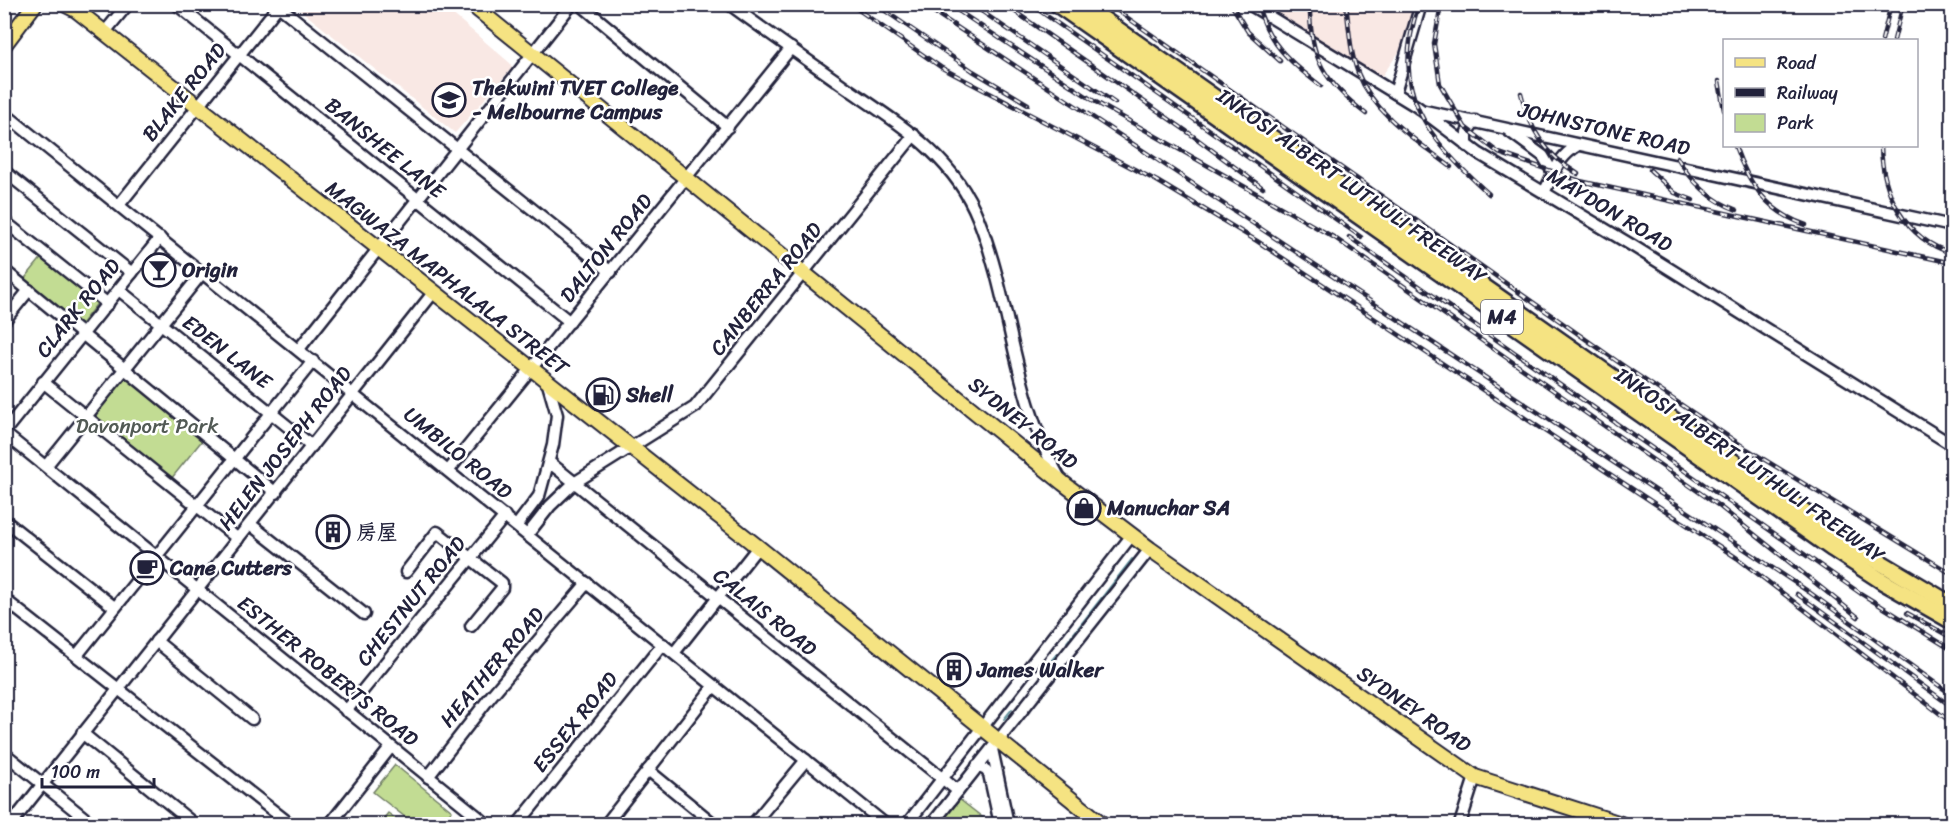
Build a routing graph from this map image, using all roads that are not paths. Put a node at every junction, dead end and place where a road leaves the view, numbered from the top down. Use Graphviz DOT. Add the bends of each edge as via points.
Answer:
graph roads {
  1 [pos="35,4"];
  2 [pos="128,4"];
  3 [pos="176,4"];
  4 [pos="471,4"];
  5 [pos="572,4"];
  6 [pos="580,4"];
  7 [pos="729,4"];
  8 [pos="1057,4"];
  9 [pos="1081,4"];
  10 [pos="1249,4"];
  11 [pos="1421,4"];
  12 [pos="278,5"];
  13 [pos="71,6"];
  14 [pos="104,33"];
  15 [pos="4,45"];
  16 [pos="791,48"];
  17 [pos="238,56"];
  18 [pos="531,56"];
  19 [pos="1395,93"];
  20 [pos="197,106"];
  21 [pos="1422,111"];
  22 [pos="4,113"];
  23 [pos="1475,122"];
  24 [pos="728,127"];
  25 [pos="1504,127"];
  26 [pos="914,135"];
  27 [pos="1578,145"];
  28 [pos="1467,146"];
  29 [pos="457,150"];
  30 [pos="4,171"];
  31 [pos="1552,171"];
  32 [pos="686,180"];
  33 [pos="1544,192"];
  34 [pos="418,199"];
  35 [pos="119,205"];
  36 [pos="4,221"];
  37 [pos="1953,226"];
  38 [pos="160,238"];
  39 [pos="377,249"];
  40 [pos="4,270"];
  41 [pos="203,272"];
  42 [pos="611,272"];
  43 [pos="132,273"];
  44 [pos="803,274"];
  45 [pos="29,290"];
  46 [pos="118,290"];
  47 [pos="433,292"];
  48 [pos="108,303"];
  49 [pos="4,321"];
  50 [pos="570,322"];
  51 [pos="160,324"];
  52 [pos="82,336"];
  53 [pos="298,349"];
  54 [pos="314,361"];
  55 [pos="530,369"];
  56 [pos="123,370"];
  57 [pos="43,382"];
  58 [pos="548,384"];
  59 [pos="354,393"];
  60 [pos="271,412"];
  61 [pos="86,416"];
  62 [pos="4,433"];
  63 [pos="1953,445"];
  64 [pos="312,446"];
  65 [pos="631,448"];
  66 [pos="234,459"];
  67 [pos="549,462"];
  68 [pos="46,466"];
  69 [pos="449,470"];
  70 [pos="574,483"];
  71 [pos="1063,483"];
  72 [pos="276,493"];
  73 [pos="197,506"];
  74 [pos="505,516"];
  75 [pos="4,520"];
  76 [pos="250,524"];
  77 [pos="516,525"];
  78 [pos="528,534"];
  79 [pos="1132,535"];
  80 [pos="238,539"];
  81 [pos="758,547"];
  82 [pos="1150,549"];
  83 [pos="156,557"];
  84 [pos="470,558"];
  85 [pos="406,572"];
  86 [pos="587,582"];
  87 [pos="197,590"];
  88 [pos="4,599"];
  89 [pos="717,599"];
  90 [pos="1953,605"];
  91 [pos="114,607"];
  92 [pos="364,614"];
  93 [pos="1953,621"];
  94 [pos="471,626"];
  95 [pos="1053,636"];
  96 [pos="156,641"];
  97 [pos="663,644"];
  98 [pos="1069,648"];
  99 [pos="674,653"];
  100 [pos="78,654"];
  101 [pos="714,686"];
  102 [pos="119,687"];
  103 [pos="346,711"];
  104 [pos="252,718"];
  105 [pos="982,727"];
  106 [pos="82,733"];
  107 [pos="995,744"];
  108 [pos="391,747"];
  109 [pos="4,753"];
  110 [pos="806,760"];
  111 [pos="977,766"];
  112 [pos="648,770"];
  113 [pos="428,777"];
  114 [pos="1475,777"];
  115 [pos="943,780"];
  116 [pos="42,784"];
  117 [pos="958,791"];
  118 [pos="474,814"];
  119 [pos="708,823"];
  120 [pos="91,824"];
  121 [pos="11,825"];
  122 [pos="194,825"];
  123 [pos="290,825"];
  124 [pos="330,825"];
  125 [pos="465,825"];
  126 [pos="487,825"];
  127 [pos="518,825"];
  128 [pos="606,825"];
  129 [pos="753,825"];
  130 [pos="885,825"];
  131 [pos="907,825"];
  132 [pos="932,825"];
  133 [pos="1000,825"];
  134 [pos="1008,825"];
  135 [pos="1102,825"];
  136 [pos="1460,825"];
  137 [pos="1621,825"];
  1 -- 15 [label="main road"];
  2 -- 14 [label="street"];
  3 -- 17 [label="street, BANSHEE LANE"];
  4 -- 18 [label="main road, SYDNEY ROAD"];
  5 -- 18 [label="street"];
  6 -- 24 [label="street"];
  7 -- 16 [label="street"];
  8 -- 93 [label="highway, INKOSI ALBERT LUTHULI FREEWAY / M4" via="1833,549"];
  9 -- 90 [label="highway, INKOSI ALBERT LUTHULI FREEWAY / M4" via="1853,546"];
  10 -- 19 [label="street, MAYDON ROAD"];
  11 -- 19 [label="street"];
  12 -- 17 [label="street, BLAKE ROAD"];
  12 -- 29 [label="street"];
  13 -- 14 [label="main road, MAGWAZA MAPHALALA STREET"];
  14 -- 20 [label="main road, MAGWAZA MAPHALALA STREET"];
  16 -- 24 [label="street, DALTON ROAD"];
  16 -- 26 [label="street"];
  17 -- 20 [label="street, BLAKE ROAD"];
  17 -- 34 [label="street, BANSHEE LANE"];
  18 -- 29 [label="street"];
  18 -- 32 [label="main road, SYDNEY ROAD"];
  19 -- 21 [label="street, MAYDON ROAD"];
  20 -- 35 [label="street, BLAKE ROAD"];
  20 -- 39 [label="main road, MAGWAZA MAPHALALA STREET"];
  21 -- 23 [label="street, JOHNSTONE ROAD"];
  21 -- 28 [label="street, MAYDON ROAD"];
  22 -- 35 [label="street, UMBILO ROAD"];
  23 -- 25 [label="street, JOHNSTONE ROAD"];
  23 -- 28 [label="street" via="1467,132"];
  24 -- 32 [label="street, DALTON ROAD"];
  25 -- 27 [label="street, JOHNSTONE ROAD"];
  25 -- 31 [label="street" via="1544,156"];
  26 -- 44 [label="street, CANBERRA ROAD"];
  26 -- 71 [label="street" via="951,170 977,216 1028,406 1043,448"];
  27 -- 31 [label="street"];
  27 -- 37 [label="street, JOHNSTONE ROAD"];
  28 -- 33 [label="street, MAYDON ROAD"];
  29 -- 34 [label="street"];
  29 -- 42 [label="street"];
  30 -- 43 [label="street"];
  31 -- 33 [label="street"];
  32 -- 42 [label="street, DALTON ROAD"];
  32 -- 44 [label="main road, SYDNEY ROAD"];
  33 -- 63 [label="street, MAYDON ROAD"];
  34 -- 39 [label="street"];
  34 -- 50 [label="street, BANSHEE LANE"];
  35 -- 38 [label="street, UMBILO ROAD"];
  36 -- 48 [label="street"];
  38 -- 41 [label="street, UMBILO ROAD"];
  38 -- 43 [label="street, CLARK ROAD"];
  39 -- 47 [label="main road, MAGWAZA MAPHALALA STREET"];
  39 -- 53 [label="street"];
  40 -- 45 [label="street"];
  41 -- 51 [label="street"];
  41 -- 53 [label="street, UMBILO ROAD"];
  42 -- 50 [label="street, DALTON ROAD"];
  43 -- 46 [label="street, CLARK ROAD"];
  44 -- 65 [label="street, CANBERRA ROAD" via="695,407"];
  44 -- 71 [label="main road, SYDNEY ROAD"];
  45 -- 49 [label="street"];
  45 -- 52 [label="street"];
  46 -- 48 [label="street, CLARK ROAD"];
  46 -- 51 [label="street, EDEN LANE"];
  47 -- 55 [label="main road, MAGWAZA MAPHALALA STREET"];
  47 -- 59 [label="street, HELEN JOSEPH ROAD"];
  48 -- 52 [label="street, CLARK ROAD"];
  50 -- 55 [label="street, DALTON ROAD"];
  51 -- 56 [label="street"];
  51 -- 60 [label="street, EDEN LANE"];
  52 -- 56 [label="street"];
  52 -- 57 [label="street, CLARK ROAD"];
  53 -- 54 [label="street, UMBILO ROAD"];
  54 -- 59 [label="street, UMBILO ROAD"];
  54 -- 60 [label="street"];
  55 -- 58 [label="main road, MAGWAZA MAPHALALA STREET"];
  55 -- 69 [label="street, DALTON ROAD"];
  56 -- 61 [label="street"];
  56 -- 66 [label="street"];
  57 -- 61 [label="street"];
  57 -- 62 [label="street, CLARK ROAD"];
  58 -- 65 [label="main road, MAGWAZA MAPHALALA STREET"];
  58 -- 67 [label="street" via="557,415"];
  59 -- 64 [label="street, HELEN JOSEPH ROAD"];
  59 -- 69 [label="street, UMBILO ROAD"];
  60 -- 64 [label="street, EDEN LANE"];
  60 -- 66 [label="street"];
  61 -- 68 [label="street"];
  61 -- 73 [label="street"];
  62 -- 68 [label="street, ESTHER ROBERTS ROAD"];
  64 -- 72 [label="street, HELEN JOSEPH ROAD"];
  65 -- 70 [label="street, CANBERRA ROAD"];
  65 -- 81 [label="main road, MAGWAZA MAPHALALA STREET"];
  66 -- 72 [label="street"];
  66 -- 73 [label="street"];
  67 -- 70 [label="street, CALAIS ROAD"];
  67 -- 77 [label="street" via="539,496"];
  68 -- 83 [label="street, ESTHER ROBERTS ROAD"];
  69 -- 74 [label="street, UMBILO ROAD"];
  70 -- 78 [label="street, CANBERRA ROAD"];
  70 -- 89 [label="street, CALAIS ROAD"];
  71 -- 79 [label="main road, SYDNEY ROAD"];
  72 -- 76 [label="street, HELEN JOSEPH ROAD"];
  73 -- 80 [label="street"];
  73 -- 83 [label="street"];
  74 -- 77 [label="street, UMBILO ROAD"];
  74 -- 84 [label="street, CHESTNUT ROAD"];
  75 -- 91 [label="street"];
  76 -- 80 [label="street, HELEN JOSEPH ROAD"];
  76 -- 92 [label="street"];
  77 -- 78 [label="street, UMBILO ROAD"];
  78 -- 86 [label="street, UMBILO ROAD"];
  79 -- 82 [label="main road, SYDNEY ROAD"];
  79 -- 95 [label="street"];
  80 -- 87 [label="street, HELEN JOSEPH ROAD"];
  81 -- 89 [label="street"];
  81 -- 105 [label="main road, MAGWAZA MAPHALALA STREET"];
  82 -- 98 [label="street"];
  82 -- 114 [label="main road, SYDNEY ROAD"];
  83 -- 87 [label="street, ESTHER ROBERTS ROAD"];
  83 -- 91 [label="street"];
  84 -- 85 [label="street" via="438,532"];
  84 -- 94 [label="street" via="503,586"];
  84 -- 103 [label="street, CHESTNUT ROAD"];
  86 -- 97 [label="street, UMBILO ROAD"];
  86 -- 113 [label="street, HEATHER ROAD"];
  87 -- 96 [label="street, HELEN JOSEPH ROAD"];
  87 -- 103 [label="street, ESTHER ROBERTS ROAD"];
  88 -- 100 [label="street"];
  89 -- 99 [label="street"];
  89 -- 115 [label="street, CALAIS ROAD"];
  91 -- 100 [label="street"];
  95 -- 98 [label="street"];
  95 -- 105 [label="street"];
  96 -- 102 [label="street, HELEN JOSEPH ROAD"];
  96 -- 104 [label="street"];
  97 -- 99 [label="street, UMBILO ROAD"];
  97 -- 127 [label="street, ESSEX ROAD"];
  98 -- 107 [label="street"];
  99 -- 101 [label="street, UMBILO ROAD"];
  100 -- 102 [label="street"];
  101 -- 110 [label="street, UMBILO ROAD"];
  101 -- 112 [label="street"];
  102 -- 106 [label="street, HELEN JOSEPH ROAD"];
  102 -- 123 [label="street"];
  103 -- 108 [label="street, ESTHER ROBERTS ROAD"];
  105 -- 107 [label="main road, MAGWAZA MAPHALALA STREET"];
  105 -- 115 [label="street"];
  106 -- 116 [label="street, HELEN JOSEPH ROAD"];
  106 -- 122 [label="street"];
  107 -- 111 [label="street"];
  107 -- 134 [label="street"];
  107 -- 135 [label="main road, MAGWAZA MAPHALALA STREET"];
  108 -- 113 [label="street, ESTHER ROBERTS ROAD"];
  108 -- 124 [label="street"];
  109 -- 116 [label="street"];
  110 -- 129 [label="street"];
  110 -- 130 [label="street, UMBILO ROAD"];
  111 -- 117 [label="street"];
  111 -- 133 [label="street" via="989,774"];
  112 -- 119 [label="street"];
  112 -- 128 [label="street"];
  113 -- 118 [label="street, ESTHER ROBERTS ROAD"];
  114 -- 136 [label="street"];
  114 -- 137 [label="main road, SYDNEY ROAD"];
  115 -- 117 [label="street, CALAIS ROAD"];
  115 -- 131 [label="street"];
  116 -- 120 [label="street"];
  116 -- 121 [label="street, HELEN JOSEPH ROAD"];
  117 -- 132 [label="street"];
  118 -- 125 [label="street"];
  118 -- 126 [label="street, ESTHER ROBERTS ROAD"];
}
